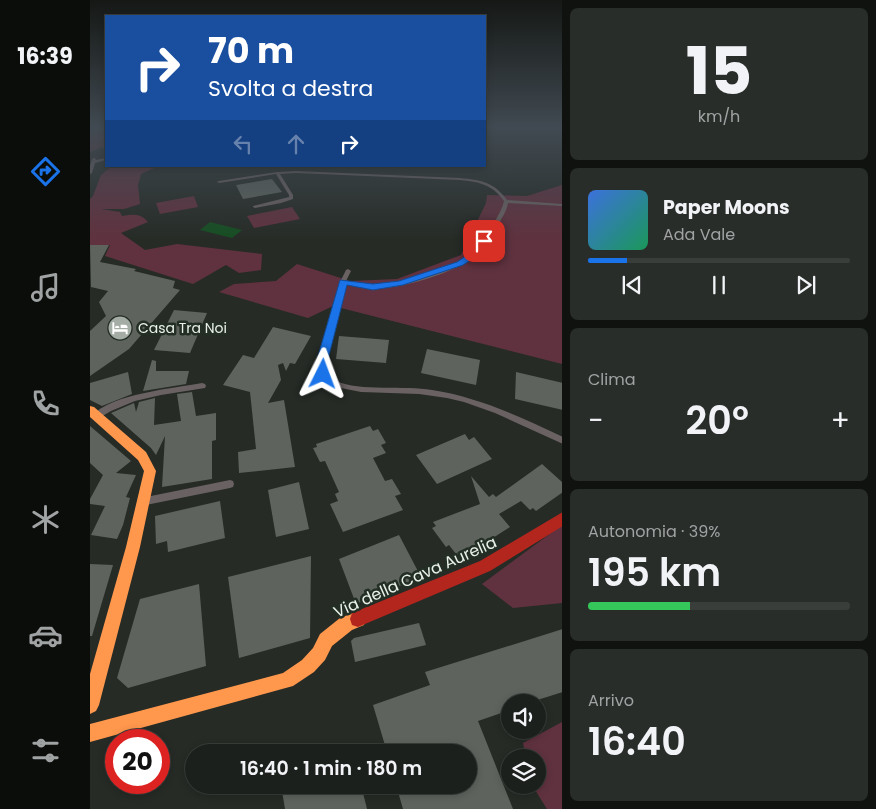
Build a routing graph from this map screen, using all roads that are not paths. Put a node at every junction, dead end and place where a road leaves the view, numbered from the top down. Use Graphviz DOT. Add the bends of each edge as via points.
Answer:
graph roads {
  1 [pos="301,167"];
  2 [pos="296,172"];
  3 [pos="277,173"];
  4 [pos="220,182"];
  5 [pos="501,194"];
  6 [pos="506,201"];
  7 [pos="526,202"];
  8 [pos="562,205"];
  9 [pos="255,207"];
  10 [pos="348,271"];
  11 [pos="343,282"];
  12 [pos="202,386"];
  13 [pos="92,414"];
  14 [pos="562,441"];
  15 [pos="230,484"];
  16 [pos="144,501"];
  17 [pos="562,518"];
  18 [pos="90,705"];
  19 [pos="90,733"];
  1 -- 2 [label="lane"];
  2 -- 3 [label="lane"];
  2 -- 5 [label="lane" via="460,179 490,185"];
  3 -- 4 [label="lane"];
  3 -- 9 [label="lane" via="291,198"];
  5 -- 6 [label="lane"];
  5 -- 7 [label="lane"];
  6 -- 7 [label="lane"];
  6 -- 11 [label="lane" via="505,208 475,254 460,264 400,284 373,287"];
  7 -- 8 [label="lane"];
  10 -- 11 [label="lane"];
  11 -- 14 [label="lane" via="321,363 328,380 353,388 411,390 450,396 495,410"];
  12 -- 13 [label="lane" via="129,400"];
  13 -- 16 [label="street" via="148,464 150,475"];
  15 -- 16 [label="lane"];
  16 -- 18 [label="street"];
  17 -- 19 [label="street, Via della Cava Aurelia" via="486,566 346,624 326,640 308,666 288,680"];
}
